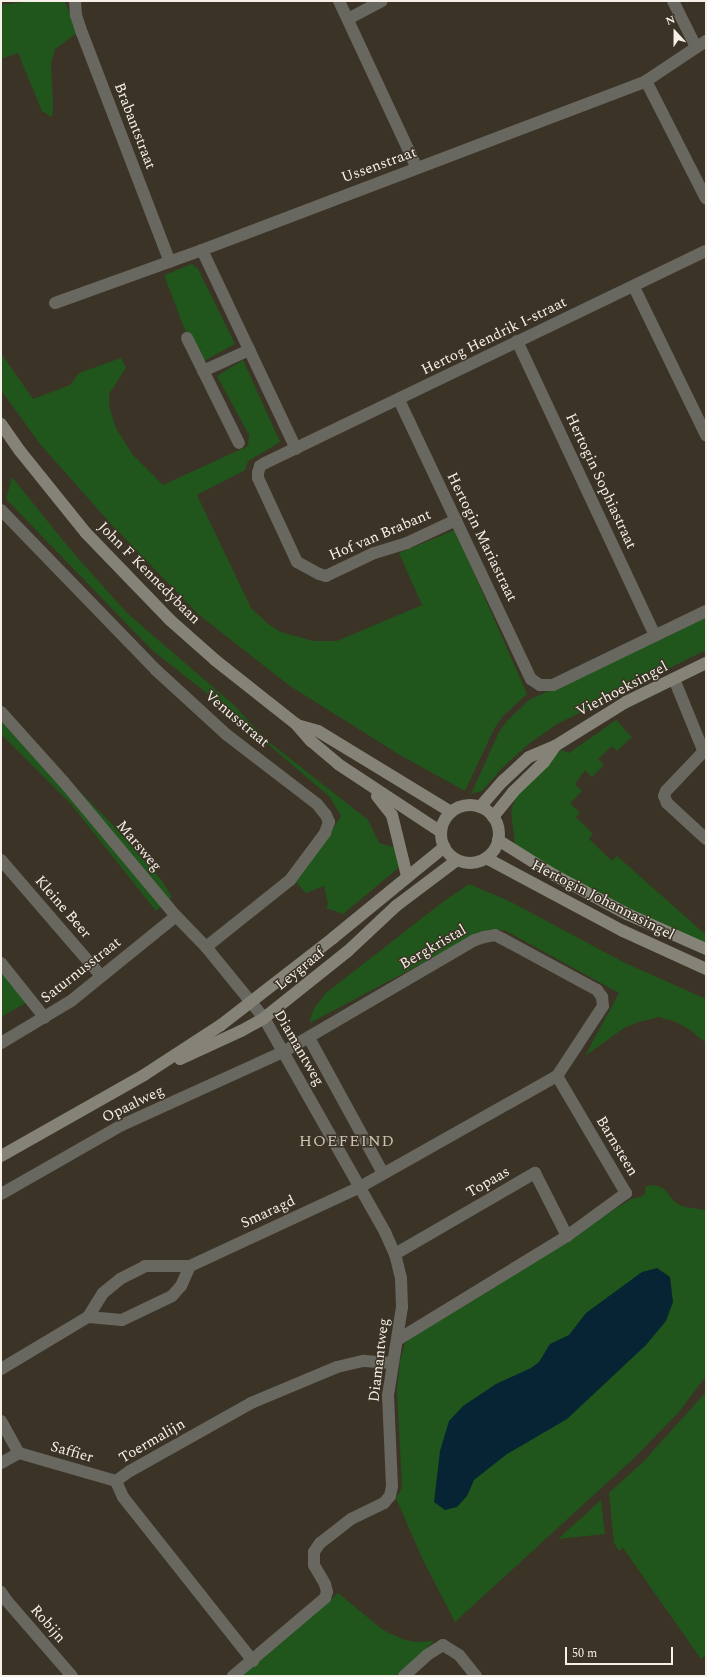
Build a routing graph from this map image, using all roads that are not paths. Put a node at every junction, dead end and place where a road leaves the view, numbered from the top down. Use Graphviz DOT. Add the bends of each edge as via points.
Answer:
graph roads {
  1 [pos="75,1"];
  2 [pos="339,1"];
  3 [pos="382,1"];
  4 [pos="673,1"];
  5 [pos="348,19"];
  6 [pos="701,44"];
  7 [pos="646,81"];
  8 [pos="417,168"];
  9 [pos="706,199"];
  10 [pos="202,250"];
  11 [pos="706,251"];
  12 [pos="170,262"];
  13 [pos="634,287"];
  14 [pos="55,303"];
  15 [pos="187,338"];
  16 [pos="517,341"];
  17 [pos="249,350"];
  18 [pos="203,372"];
  19 [pos="399,400"];
  20 [pos="1,424"];
  21 [pos="706,435"];
  22 [pos="239,443"];
  23 [pos="296,449"];
  24 [pos="1,510"];
  25 [pos="456,520"];
  26 [pos="706,611"];
  27 [pos="655,635"];
  28 [pos="706,664"];
  29 [pos="674,679"];
  30 [pos="1,712"];
  31 [pos="296,724"];
  32 [pos="555,746"];
  33 [pos="705,750"];
  34 [pos="367,784"];
  35 [pos="480,807"];
  36 [pos="452,812"];
  37 [pos="493,817"];
  38 [pos="442,832"];
  39 [pos="706,838"];
  40 [pos="498,840"];
  41 [pos="444,847"];
  42 [pos="486,858"];
  43 [pos="1,860"];
  44 [pos="457,860"];
  45 [pos="408,876"];
  46 [pos="176,916"];
  47 [pos="206,947"];
  48 [pos="706,949"];
  49 [pos="1,963"];
  50 [pos="706,969"];
  51 [pos="102,976"];
  52 [pos="251,1001"];
  53 [pos="45,1018"];
  54 [pos="264,1018"];
  55 [pos="309,1038"];
  56 [pos="1,1043"];
  57 [pos="283,1052"];
  58 [pos="144,1075"];
  59 [pos="557,1076"];
  60 [pos="1,1156"];
  61 [pos="383,1173"];
  62 [pos="360,1187"];
  63 [pos="1,1194"];
  64 [pos="567,1236"];
  65 [pos="394,1254"];
  66 [pos="190,1266"];
  67 [pos="88,1317"];
  68 [pos="397,1340"];
  69 [pos="393,1363"];
  70 [pos="1,1369"];
  71 [pos="1,1421"];
  72 [pos="19,1453"];
  73 [pos="1,1463"];
  74 [pos="116,1481"];
  75 [pos="1,1592"];
  76 [pos="253,1660"];
  77 [pos="72,1676"];
  78 [pos="233,1676"];
  79 [pos="404,1676"];
  80 [pos="476,1676"];
  1 -- 12 [label="street, Brabantstraat" via="82,33"];
  2 -- 5 [label="street"];
  3 -- 5 [label="street"];
  4 -- 6 [label="street"];
  5 -- 8 [label="street"];
  6 -- 7 [label="street, Ussenstraat"];
  7 -- 8 [label="street, Ussenstraat"];
  7 -- 9 [label="street"];
  8 -- 10 [label="street, Ussenstraat"];
  10 -- 12 [label="street, Ussenstraat"];
  10 -- 17 [label="street"];
  11 -- 13 [label="street, Hertog Hendrik I-straat"];
  12 -- 14 [label="street, Ussenstraat"];
  13 -- 16 [label="street, Hertog Hendrik I-straat"];
  13 -- 21 [label="street"];
  15 -- 18 [label="street"];
  16 -- 19 [label="street, Hertog Hendrik I-straat"];
  16 -- 27 [label="street, Hertogin Sophiastraat"];
  17 -- 18 [label="street"];
  17 -- 23 [label="street"];
  18 -- 22 [label="street"];
  19 -- 23 [label="street, Hertog Hendrik I-straat"];
  19 -- 25 [label="street, Hertogin Mariastraat"];
  20 -- 31 [label="main road, John F Kennedybaan" via="86,534 129,579 215,660"];
  23 -- 25 [label="street, Hof van Brabant" via="260,466 258,478 297,562 319,574 326,576 374,553 407,543"];
  24 -- 47 [label="street, Venusstraat" via="156,670 228,735 317,804 326,815 329,822 325,833 290,880"];
  25 -- 27 [label="street, Hertogin Mariastraat" via="532,678 540,685 552,685"];
  26 -- 27 [label="street"];
  28 -- 29 [label="main road, Vierhoeksingel"];
  29 -- 32 [label="main road, Vierhoeksingel" via="626,702"];
  29 -- 33 [label="street"];
  30 -- 46 [label="street, Marsweg" via="68,787"];
  31 -- 34 [label="main road, John F Kennedybaan" via="338,764"];
  31 -- 36 [label="main road, John F Kennedybaan" via="318,732"];
  32 -- 35 [label="main road, Vierhoeksingel" via="529,757"];
  32 -- 37 [label="main road, Vierhoeksingel" via="544,762 520,784"];
  33 -- 39 [label="street" via="664,796 667,803"];
  34 -- 38 [label="main road, John F Kennedybaan"];
  34 -- 45 [label="main road" via="390,811"];
  35 -- 36 [label="main road" via="466,806"];
  35 -- 37 [label="main road"];
  36 -- 38 [label="main road" via="446,818"];
  37 -- 40 [label="main road" via="498,829"];
  38 -- 41 [label="main road"];
  40 -- 42 [label="main road" via="492,853"];
  40 -- 48 [label="main road, Hertogin Johannasingel" via="554,875 627,914"];
  41 -- 44 [label="main road"];
  41 -- 45 [label="main road, Leygraaf"];
  42 -- 44 [label="main road" via="472,863"];
  42 -- 50 [label="main road, Hertogin Johannasingel" via="623,931"];
  43 -- 51 [label="street, Kleine Beer"];
  44 -- 54 [label="main road, Leygraaf" via="396,906 348,951"];
  45 -- 52 [label="main road, Leygraaf"];
  46 -- 47 [label="street, Marsweg"];
  46 -- 51 [label="street, Saturnusstraat"];
  47 -- 52 [label="street, Marsweg"];
  49 -- 53 [label="street"];
  51 -- 53 [label="street, Saturnusstraat" via="71,1002"];
  52 -- 54 [label="street, Diamantweg"];
  52 -- 58 [label="main road, Leygraaf" via="222,1025"];
  53 -- 56 [label="street, Saturnusstraat"];
  54 -- 57 [label="street, Diamantweg"];
  54 -- 58 [label="main road, Leygraaf"];
  55 -- 57 [label="street, Bergkristal"];
  55 -- 59 [label="street, Bergkristal" via="475,940 495,935 597,990 602,998 603,1006"];
  55 -- 61 [label="street, Diamantweg"];
  57 -- 62 [label="street, Diamantweg"];
  57 -- 63 [label="street, Opaalweg" via="122,1125"];
  58 -- 60 [label="main road, Leygraaf"];
  59 -- 61 [label="street"];
  59 -- 64 [label="street, Barnsteen" via="626,1193"];
  61 -- 62 [label="street"];
  62 -- 65 [label="street, Diamantweg"];
  62 -- 66 [label="street, Smaragd"];
  64 -- 65 [label="street, Topaas" via="535,1173"];
  64 -- 68 [label="street, Barnsteen"];
  65 -- 68 [label="street, Diamantweg" via="401,1286 402,1307"];
  66 -- 67 [label="street, Smaragd" via="146,1266 120,1279 103,1293"];
  66 -- 67 [label="street" via="181,1286 172,1296 122,1320"];
  67 -- 70 [label="street, Smaragd"];
  68 -- 69 [label="street, Diamantweg"];
  69 -- 74 [label="street, Toermalijn" via="364,1361 337,1367 251,1403"];
  69 -- 76 [label="street, Diamantweg" via="388,1395 392,1486 390,1496 384,1503 351,1519 320,1543 314,1552 314,1565 325,1584 325,1598"];
  71 -- 72 [label="street"];
  72 -- 73 [label="street"];
  72 -- 74 [label="street, Saffier"];
  74 -- 76 [label="street, Toermalijn" via="123,1498"];
  75 -- 77 [label="street, Robijn"];
  76 -- 78 [label="street, Diamantweg"];
  79 -- 80 [label="street" via="443,1645 459,1655"];
}
